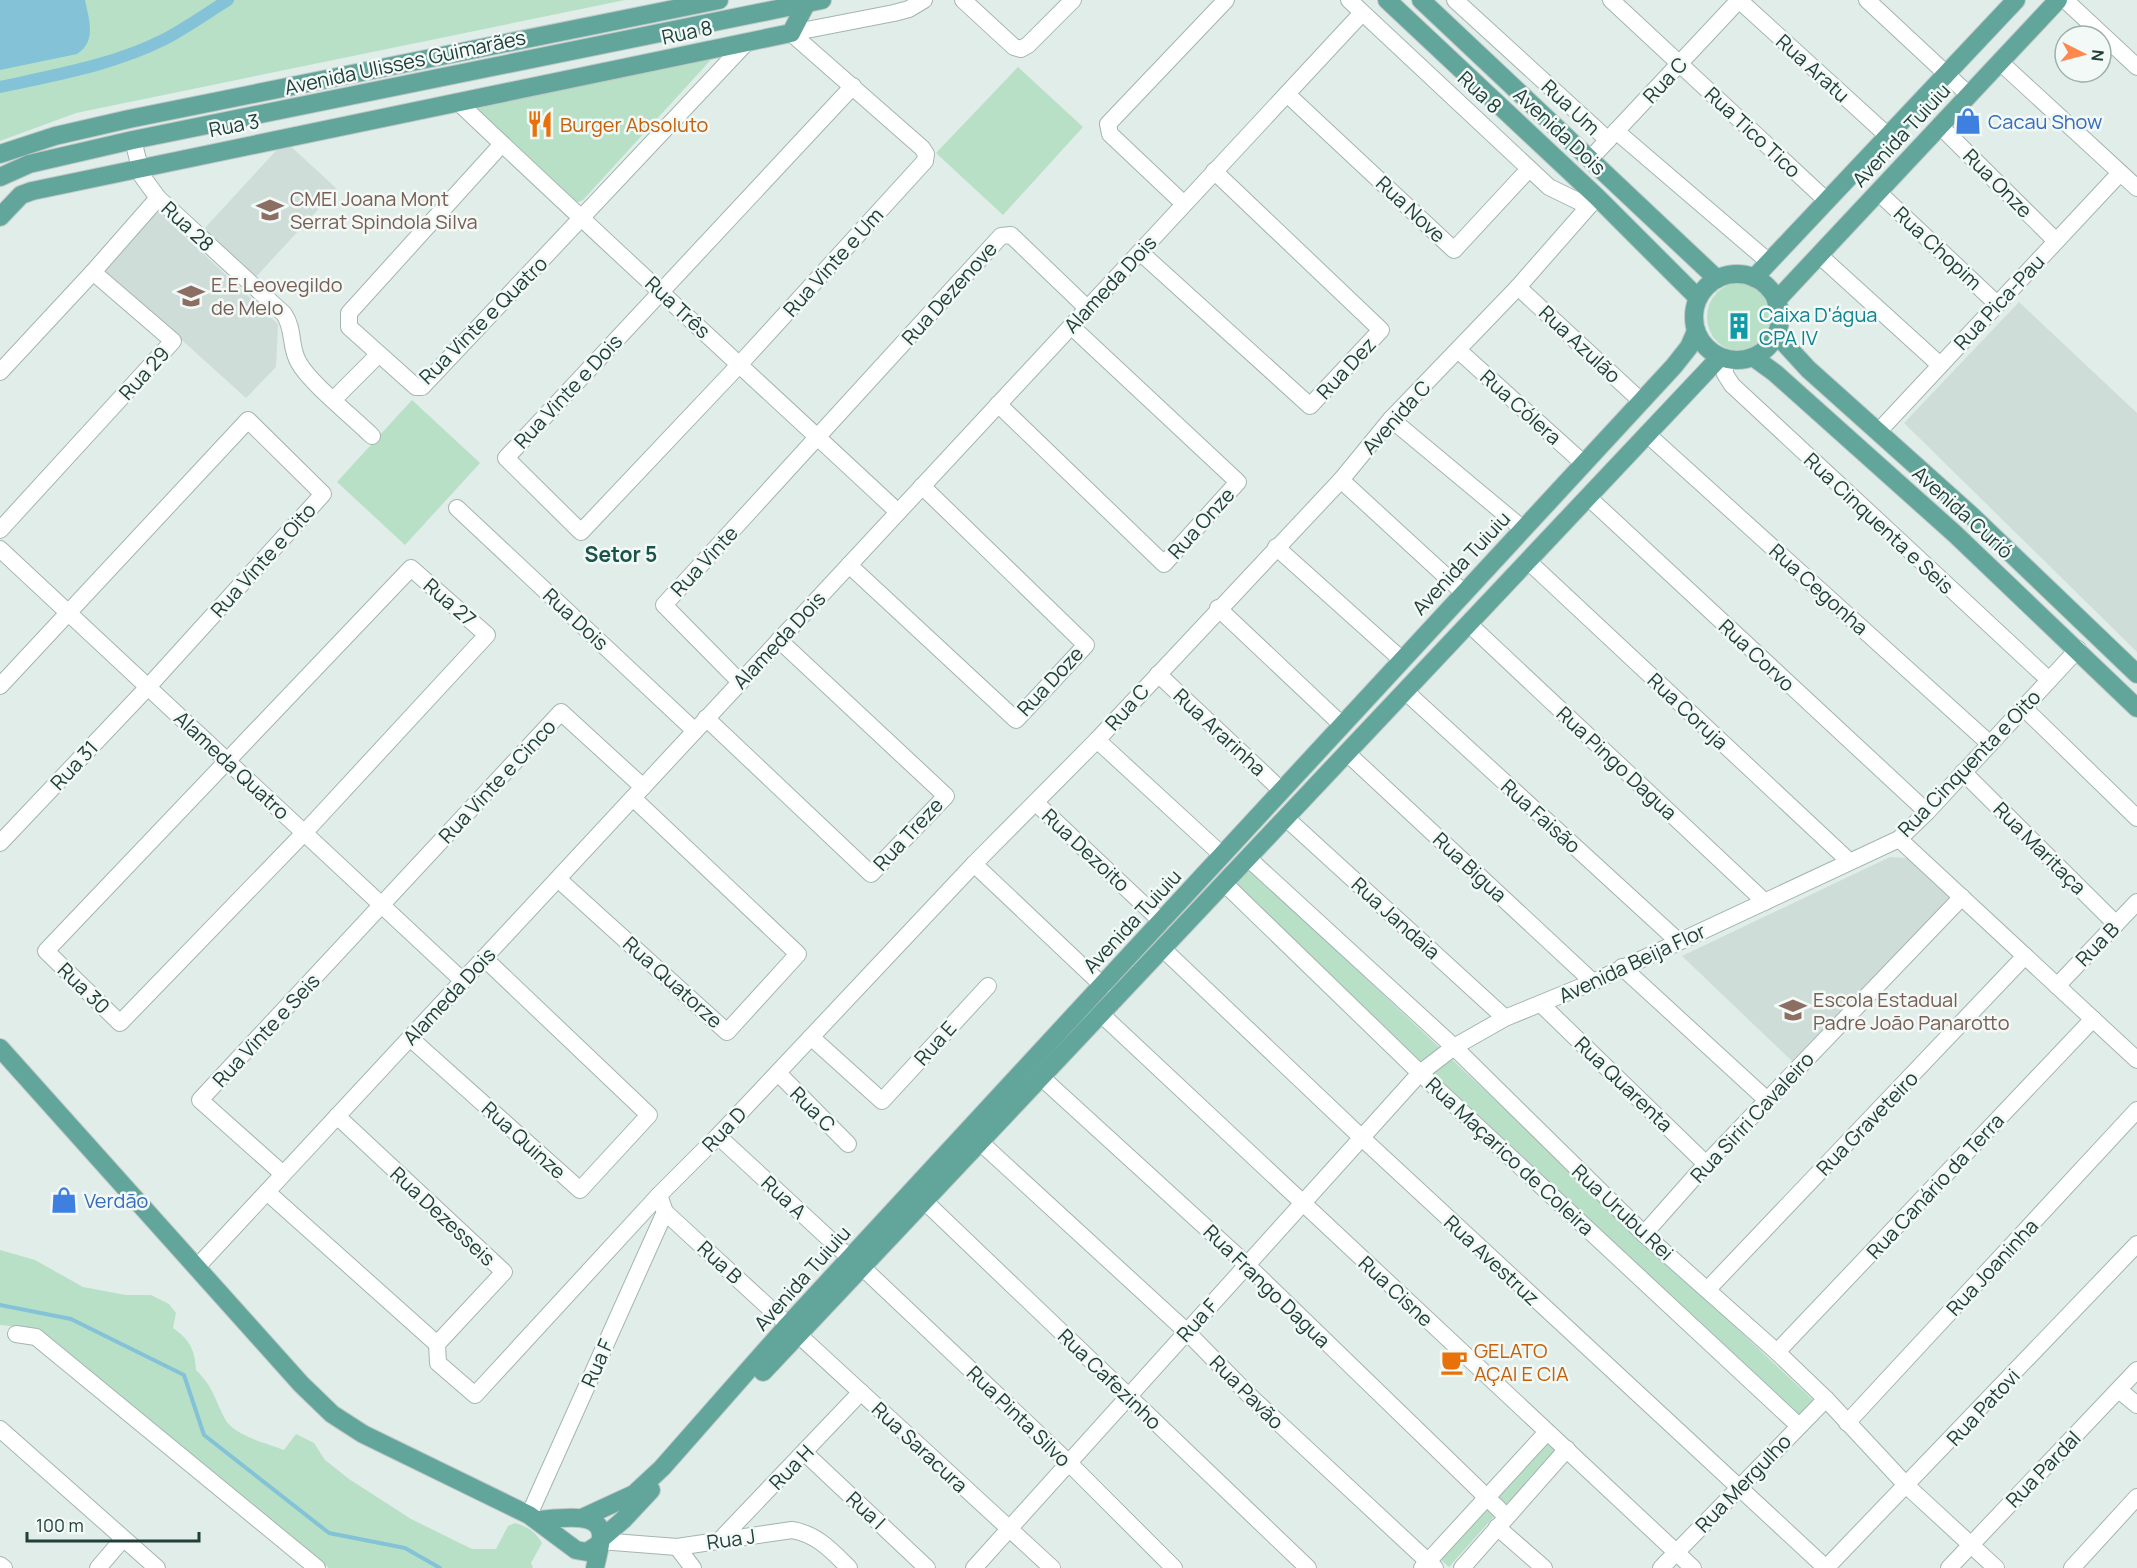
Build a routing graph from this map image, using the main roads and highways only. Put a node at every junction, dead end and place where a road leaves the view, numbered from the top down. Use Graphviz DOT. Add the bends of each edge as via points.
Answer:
graph roads {
  1 [pos="718,0"];
  2 [pos="1387,0"];
  3 [pos="1421,0"];
  4 [pos="2058,0"];
  5 [pos="814,1"];
  6 [pos="2007,3"];
  7 [pos="458,102"];
  8 [pos="129,119"];
  9 [pos="133,140"];
  10 [pos="0,154"];
  11 [pos="0,177"];
  12 [pos="0,217"];
  13 [pos="1754,278"];
  14 [pos="1717,279"];
  15 [pos="1698,298"];
  16 [pos="1776,301"];
  17 [pos="1696,331"];
  18 [pos="1776,334"];
  19 [pos="1753,357"];
  20 [pos="1722,358"];
  21 [pos="2137,674"];
  22 [pos="1371,694"];
  23 [pos="2137,708"];
  24 [pos="1387,710"];
  25 [pos="1078,1025"];
  26 [pos="0,1048"];
  27 [pos="918,1196"];
  28 [pos="793,1330"];
  29 [pos="534,1517"];
  30 [pos="580,1518"];
  31 [pos="600,1541"];
  32 [pos="573,1547"];
  33 [pos="581,1568"];
  34 [pos="595,1568"];
  1 -- 8 [label="main road, Avenida Ulisses Guimarães"];
  2 -- 15 [label="main road, Avenida Dois"];
  3 -- 14 [label="main road, Avenida Dois"];
  4 -- 16 [label="main road, Avenida Tuiuiu"];
  5 -- 7 [label="main road, Rua 8" via="791,33"];
  5 -- 9 [label="main road, Avenida Ulisses Guimarães"];
  6 -- 13 [label="main road, Avenida Tuiuiu" via="1947,73"];
  7 -- 12 [label="main road, Rua 3" via="138,167 21,195"];
  8 -- 9 [label="main road"];
  8 -- 10 [label="main road, Avenida Ulisses Guimarães"];
  9 -- 11 [label="main road, Avenida Ulisses Guimarães" via="29,164"];
  13 -- 14 [label="main road" via="1742,274"];
  13 -- 16 [label="main road" via="1764,284"];
  14 -- 15 [label="main road"];
  15 -- 17 [label="main road"];
  16 -- 18 [label="main road"];
  17 -- 20 [label="main road" via="1710,351"];
  17 -- 22 [label="main road, Avenida Tuiuiu" via="1689,347 1641,401"];
  18 -- 19 [label="main road"];
  18 -- 21 [label="main road, Avenida Curió" via="1808,369 1972,516"];
  19 -- 20 [label="main road"];
  19 -- 23 [label="main road, Avenida Curió" via="2078,649"];
  20 -- 24 [label="main road, Avenida Tuiuiu"];
  22 -- 24 [label="main road"];
  22 -- 25 [label="main road, Avenida Tuiuiu" via="1103,986"];
  24 -- 25 [label="main road, Avenida Tuiuiu" via="1101,1014"];
  25 -- 27 [label="main road, Avenida Tuiuiu"];
  25 -- 27 [label="main road, Avenida Tuiuiu" via="1041,1077 980,1142"];
  26 -- 29 [label="main road" via="332,1414 363,1434"];
  27 -- 28 [label="main road, Avenida Tuiuiu"];
  28 -- 30 [label="main road, Avenida Tuiuiu" via="634,1494"];
  28 -- 31 [label="main road, Avenida Tuiuiu" via="624,1520"];
  29 -- 30 [label="main road"];
  29 -- 32 [label="main road"];
  30 -- 31 [label="main road" via="595,1522 600,1529"];
  30 -- 32 [label="main road" via="568,1529"];
  31 -- 32 [label="main road" via="587,1552"];
  31 -- 34 [label="main road"];
  32 -- 33 [label="main road"];
}
